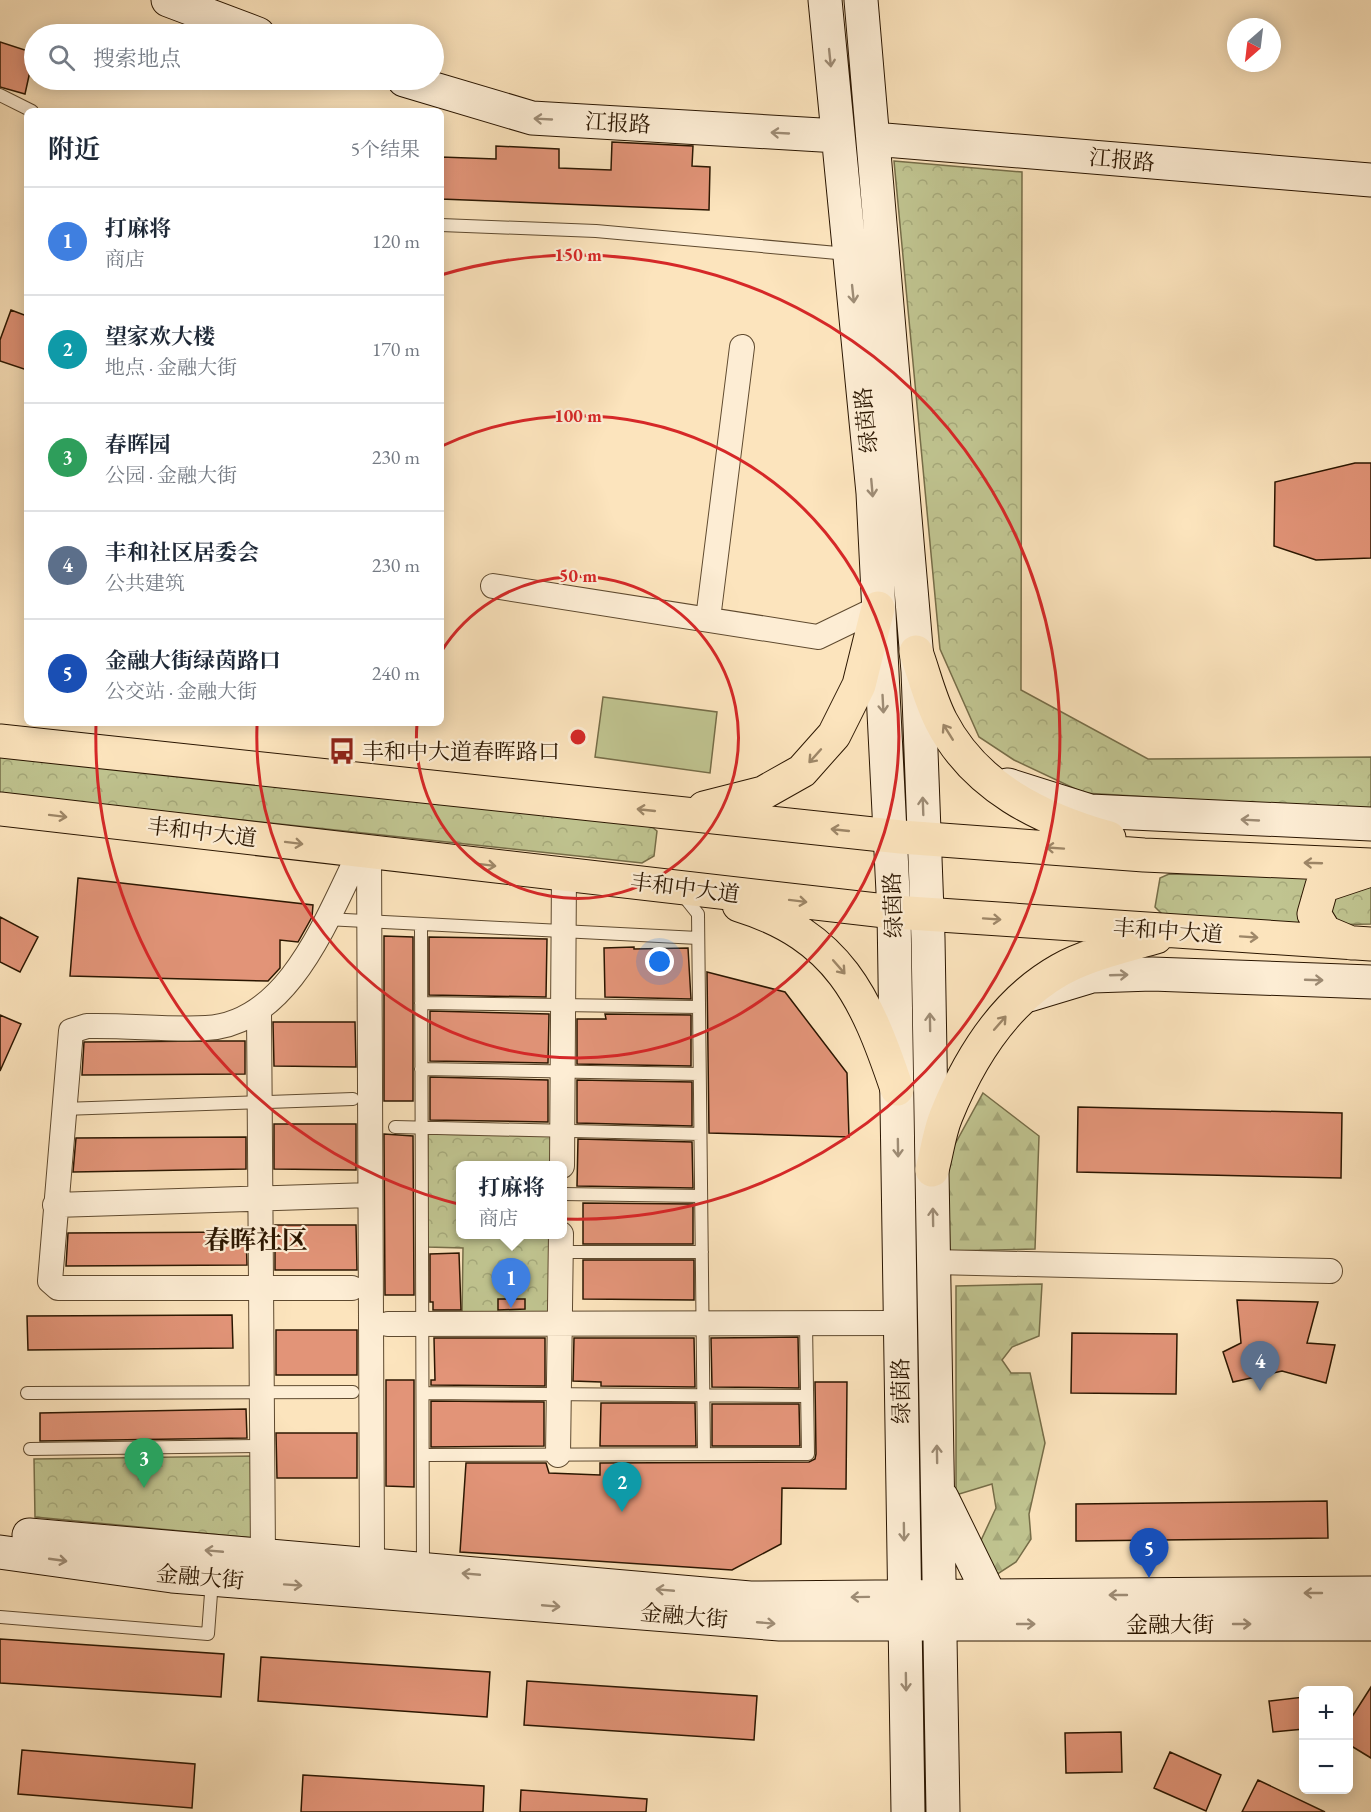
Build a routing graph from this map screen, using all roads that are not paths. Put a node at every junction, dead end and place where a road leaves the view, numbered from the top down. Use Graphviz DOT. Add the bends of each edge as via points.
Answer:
graph roads {
  1 [pos="168,0"];
  2 [pos="825,0"];
  3 [pos="861,0"];
  4 [pos="232,24"];
  5 [pos="438,90"];
  6 [pos="0,94"];
  7 [pos="26,108"];
  8 [pos="838,136"];
  9 [pos="873,139"];
  10 [pos="1371,180"];
  11 [pos="444,225"];
  12 [pos="849,254"];
  13 [pos="742,347"];
  14 [pos="493,586"];
  15 [pos="879,608"];
  16 [pos="708,619"];
  17 [pos="916,652"];
  18 [pos="0,741"];
  19 [pos="985,776"];
  20 [pos="0,809"];
  21 [pos="682,813"];
  22 [pos="1371,824"];
  23 [pos="890,836"];
  24 [pos="924,839"];
  25 [pos="365,851"];
  26 [pos="1177,857"];
  27 [pos="1371,867"];
  28 [pos="564,874"];
  29 [pos="677,887"];
  30 [pos="894,912"];
  31 [pos="927,914"];
  32 [pos="326,919"];
  33 [pos="369,921"];
  34 [pos="420,924"];
  35 [pos="564,931"];
  36 [pos="1172,932"];
  37 [pos="698,938"];
  38 [pos="1363,944"];
  39 [pos="1371,982"];
  40 [pos="1022,997"];
  41 [pos="421,1003"];
  42 [pos="563,1005"];
  43 [pos="699,1007"];
  44 [pos="259,1012"];
  45 [pos="421,1070"];
  46 [pos="562,1072"];
  47 [pos="699,1074"];
  48 [pos="897,1089"];
  49 [pos="353,1099"];
  50 [pos="260,1102"];
  51 [pos="63,1109"];
  52 [pos="395,1127"];
  53 [pos="422,1128"];
  54 [pos="562,1132"];
  55 [pos="700,1134"];
  56 [pos="562,1161"];
  57 [pos="932,1170"];
  58 [pos="567,1194"];
  59 [pos="370,1195"];
  60 [pos="701,1196"];
  61 [pos="260,1199"];
  62 [pos="56,1205"];
  63 [pos="561,1243"];
  64 [pos="702,1252"];
  65 [pos="934,1262"];
  66 [pos="1330,1271"];
  67 [pos="262,1286"];
  68 [pos="352,1288"];
  69 [pos="704,1323"];
  70 [pos="806,1323"];
  71 [pos="900,1323"];
  72 [pos="388,1324"];
  73 [pos="423,1324"];
  74 [pos="560,1324"];
  75 [pos="263,1392"];
  76 [pos="353,1392"];
  77 [pos="27,1393"];
  78 [pos="423,1393"];
  79 [pos="560,1394"];
  80 [pos="704,1395"];
  81 [pos="807,1396"];
  82 [pos="263,1446"];
  83 [pos="30,1449"];
  84 [pos="704,1454"];
  85 [pos="424,1455"];
  86 [pos="558,1455"];
  87 [pos="938,1490"];
  88 [pos="0,1532"];
  89 [pos="0,1552"];
  90 [pos="263,1556"];
  91 [pos="361,1564"];
  92 [pos="423,1570"];
  93 [pos="213,1579"];
  94 [pos="1371,1593"];
  95 [pos="905,1610"];
  96 [pos="940,1610"];
  97 [pos="987,1610"];
  98 [pos="0,1617"];
  99 [pos="1371,1624"];
  100 [pos="943,1801"];
  101 [pos="908,1812"];
  1 -- 4 [label="main road"];
  2 -- 8 [label="main road, 绿茵路, one-way"];
  3 -- 9 [label="main road, 绿茵路"];
  8 -- 5 [label="main road, 江报路, one-way" via="532,118"];
  6 -- 7 [label="lane"];
  8 -- 12 [label="main road, 绿茵路"];
  9 -- 10 [label="main road, 江报路"];
  9 -- 17 [label="main road, 绿茵路"];
  11 -- 12 [label="lane" via="596,231"];
  12 -- 15 [label="main road, 绿茵路, one-way" via="873,493"];
  13 -- 16 [label="street"];
  14 -- 16 [label="street"];
  15 -- 16 [label="street" via="818,637"];
  15 -- 21 [label="main road, one-way" via="859,685 834,735 802,771 763,793"];
  15 -- 23 [label="main road, 绿茵路, one-way"];
  19 -- 17 [label="main road, one-way" via="964,757 941,721"];
  24 -- 17 [label="main road, 绿茵路, one-way"];
  21 -- 18 [label="main road, one-way"];
  22 -- 19 [label="main road, one-way" via="1090,811"];
  19 -- 26 [label="main road" via="1006,796 1066,826"];
  20 -- 25 [label="main road, 丰和中大道, one-way"];
  23 -- 21 [label="main road, one-way"];
  23 -- 24 [label="main road"];
  23 -- 30 [label="main road, 绿茵路"];
  26 -- 24 [label="main road, one-way"];
  24 -- 31 [label="main road, 绿茵路"];
  25 -- 28 [label="main road, 丰和中大道, one-way"];
  25 -- 32 [label="street"];
  25 -- 33 [label="street"];
  27 -- 26 [label="main road, one-way"];
  27 -- 38 [label="main road" via="1322,886 1314,914 1324,932"];
  28 -- 29 [label="main road, 丰和中大道"];
  28 -- 35 [label="street"];
  29 -- 30 [label="main road, 丰和中大道, one-way"];
  29 -- 37 [label="lane" via="698,914"];
  29 -- 48 [label="main road, one-way" via="764,913 817,945 839,965 861,997"];
  30 -- 31 [label="main road, 丰和中大道"];
  30 -- 48 [label="main road, 绿茵路"];
  31 -- 36 [label="main road, 丰和中大道, one-way"];
  57 -- 31 [label="main road, 绿茵路, one-way"];
  32 -- 33 [label="lane"];
  32 -- 44 [label="street" via="280,993"];
  33 -- 34 [label="lane"];
  33 -- 59 [label="street"];
  34 -- 35 [label="lane"];
  34 -- 41 [label="lane"];
  35 -- 37 [label="lane"];
  35 -- 42 [label="street"];
  36 -- 38 [label="main road, 丰和中大道, one-way"];
  36 -- 40 [label="main road" via="1061,969"];
  37 -- 43 [label="lane"];
  40 -- 39 [label="main road, one-way" via="1092,976 1152,974"];
  57 -- 40 [label="main road, one-way" via="945,1118 963,1080 986,1039"];
  41 -- 42 [label="lane"];
  41 -- 45 [label="lane"];
  42 -- 43 [label="lane"];
  42 -- 46 [label="street"];
  43 -- 47 [label="lane"];
  44 -- 50 [label="street"];
  44 -- 51 [label="street" via="240,1022 208,1028 87,1026 71,1031"];
  45 -- 46 [label="lane"];
  45 -- 53 [label="lane"];
  46 -- 47 [label="lane"];
  46 -- 54 [label="street"];
  47 -- 55 [label="lane"];
  48 -- 71 [label="main road, 绿茵路, one-way"];
  49 -- 50 [label="lane"];
  50 -- 51 [label="lane"];
  50 -- 61 [label="street"];
  51 -- 62 [label="street"];
  52 -- 53 [label="lane"];
  53 -- 54 [label="lane"];
  53 -- 73 [label="lane"];
  54 -- 55 [label="lane"];
  54 -- 56 [label="street"];
  55 -- 60 [label="lane"];
  65 -- 57 [label="main road, 绿茵路, one-way"];
  58 -- 60 [label="lane"];
  59 -- 61 [label="street"];
  59 -- 91 [label="street" via="372,1554"];
  60 -- 64 [label="lane"];
  61 -- 62 [label="street"];
  61 -- 67 [label="street"];
  62 -- 67 [label="street" via="50,1281 58,1288"];
  63 -- 64 [label="lane"];
  63 -- 74 [label="street"];
  64 -- 69 [label="lane"];
  65 -- 66 [label="street"];
  87 -- 65 [label="main road, 绿茵路, one-way"];
  67 -- 68 [label="street"];
  67 -- 75 [label="street"];
  69 -- 70 [label="street"];
  69 -- 74 [label="street"];
  69 -- 80 [label="lane"];
  70 -- 71 [label="street"];
  70 -- 81 [label="lane"];
  71 -- 95 [label="main road, 绿茵路, one-way"];
  72 -- 73 [label="street"];
  73 -- 74 [label="street"];
  73 -- 78 [label="lane"];
  74 -- 79 [label="street"];
  75 -- 76 [label="lane"];
  75 -- 77 [label="lane"];
  75 -- 82 [label="street"];
  78 -- 79 [label="lane"];
  78 -- 85 [label="lane"];
  79 -- 80 [label="lane"];
  79 -- 86 [label="street"];
  80 -- 81 [label="lane"];
  80 -- 84 [label="lane"];
  81 -- 84 [label="lane" via="808,1454"];
  82 -- 83 [label="lane"];
  82 -- 90 [label="street"];
  84 -- 86 [label="lane"];
  85 -- 86 [label="lane"];
  85 -- 92 [label="lane"];
  87 -- 96 [label="main road, 绿茵路"];
  87 -- 97 [label="main road"];
  90 -- 88 [label="main road, 金融大街, one-way"];
  89 -- 93 [label="main road, 金融大街, one-way"];
  90 -- 91 [label="main road, 金融大街"];
  91 -- 92 [label="main road, 金融大街"];
  95 -- 92 [label="main road, 金融大街, one-way"];
  93 -- 95 [label="main road, 金融大街, one-way" via="780,1624"];
  93 -- 98 [label="lane" via="208,1634"];
  94 -- 97 [label="main road, 金融大街, one-way"];
  95 -- 96 [label="main road, 金融大街"];
  95 -- 101 [label="main road, 绿茵路, one-way"];
  96 -- 97 [label="main road, 金融大街"];
  96 -- 100 [label="main road, 绿茵路"];
  97 -- 99 [label="main road, 金融大街, one-way"];
  97 -- 100 [label="main road" via="956,1662 954,1762"];
}
